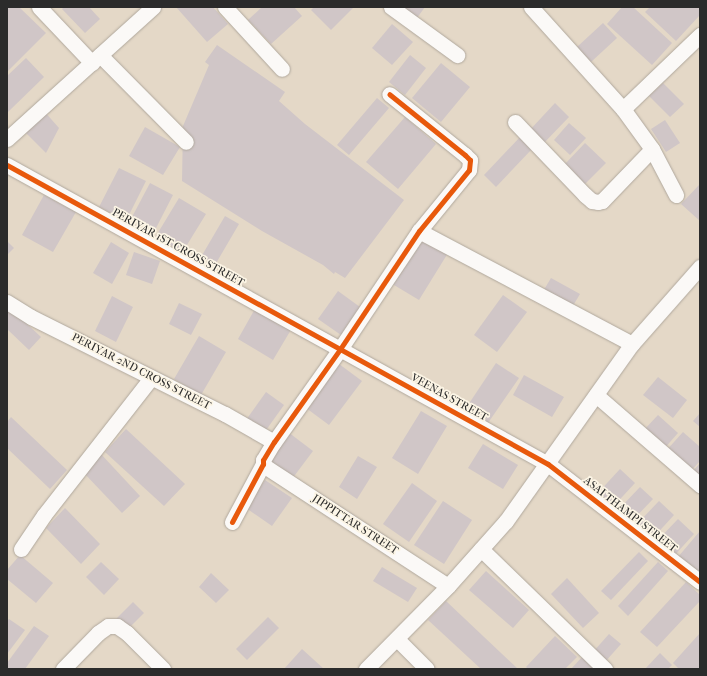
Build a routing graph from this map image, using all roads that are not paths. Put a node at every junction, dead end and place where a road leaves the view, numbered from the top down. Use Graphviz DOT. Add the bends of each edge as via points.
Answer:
graph roads {
  1 [pos="39,7"];
  2 [pos="153,7"];
  3 [pos="225,7"];
  4 [pos="391,7"];
  5 [pos="531,7"];
  6 [pos="700,35"];
  7 [pos="457,55"];
  8 [pos="96,59"];
  9 [pos="282,69"];
  10 [pos="389,94"];
  11 [pos="624,110"];
  12 [pos="515,122"];
  13 [pos="7,139"];
  14 [pos="186,142"];
  15 [pos="652,149"];
  16 [pos="7,165"];
  17 [pos="676,195"];
  18 [pos="419,231"];
  19 [pos="700,267"];
  20 [pos="7,302"];
  21 [pos="632,344"];
  22 [pos="340,349"];
  23 [pos="150,378"];
  24 [pos="596,395"];
  25 [pos="274,442"];
  26 [pos="263,464"];
  27 [pos="548,464"];
  28 [pos="700,485"];
  29 [pos="232,522"];
  30 [pos="21,549"];
  31 [pos="481,549"];
  32 [pos="700,582"];
  33 [pos="448,586"];
  34 [pos="397,638"];
  35 [pos="63,669"];
  36 [pos="163,669"];
  37 [pos="366,669"];
  38 [pos="427,669"];
  39 [pos="605,669"];
  1 -- 8 [label="street"];
  2 -- 8 [label="street"];
  3 -- 9 [label="street"];
  4 -- 7 [label="street"];
  5 -- 11 [label="street"];
  6 -- 11 [label="street"];
  8 -- 13 [label="street"];
  8 -- 14 [label="street"];
  10 -- 18 [label="street" via="470,160 469,170"];
  11 -- 15 [label="street"];
  12 -- 15 [label="street" via="592,201 602,201"];
  15 -- 17 [label="street"];
  16 -- 22 [label="street, PERIYAR 1ST CROSS STREET"];
  18 -- 21 [label="street"];
  18 -- 22 [label="street"];
  19 -- 21 [label="street"];
  20 -- 23 [label="street, PERIYAR 2ND CROSS STREET"];
  21 -- 24 [label="street"];
  22 -- 25 [label="street"];
  22 -- 27 [label="street, VEENAS STREET"];
  23 -- 25 [label="street, PERIYAR 2ND CROSS STREET" via="225,414"];
  23 -- 30 [label="street"];
  24 -- 27 [label="street"];
  24 -- 28 [label="street"];
  25 -- 26 [label="street"];
  26 -- 29 [label="street"];
  26 -- 33 [label="street, JIPPITTAR STREET"];
  27 -- 31 [label="street" via="506,521"];
  27 -- 32 [label="street, ASAI THAMPI STREET"];
  31 -- 33 [label="street"];
  31 -- 39 [label="street"];
  33 -- 34 [label="street"];
  34 -- 37 [label="street"];
  34 -- 38 [label="street"];
  35 -- 36 [label="street" via="108,626 116,626 127,633"];
}
